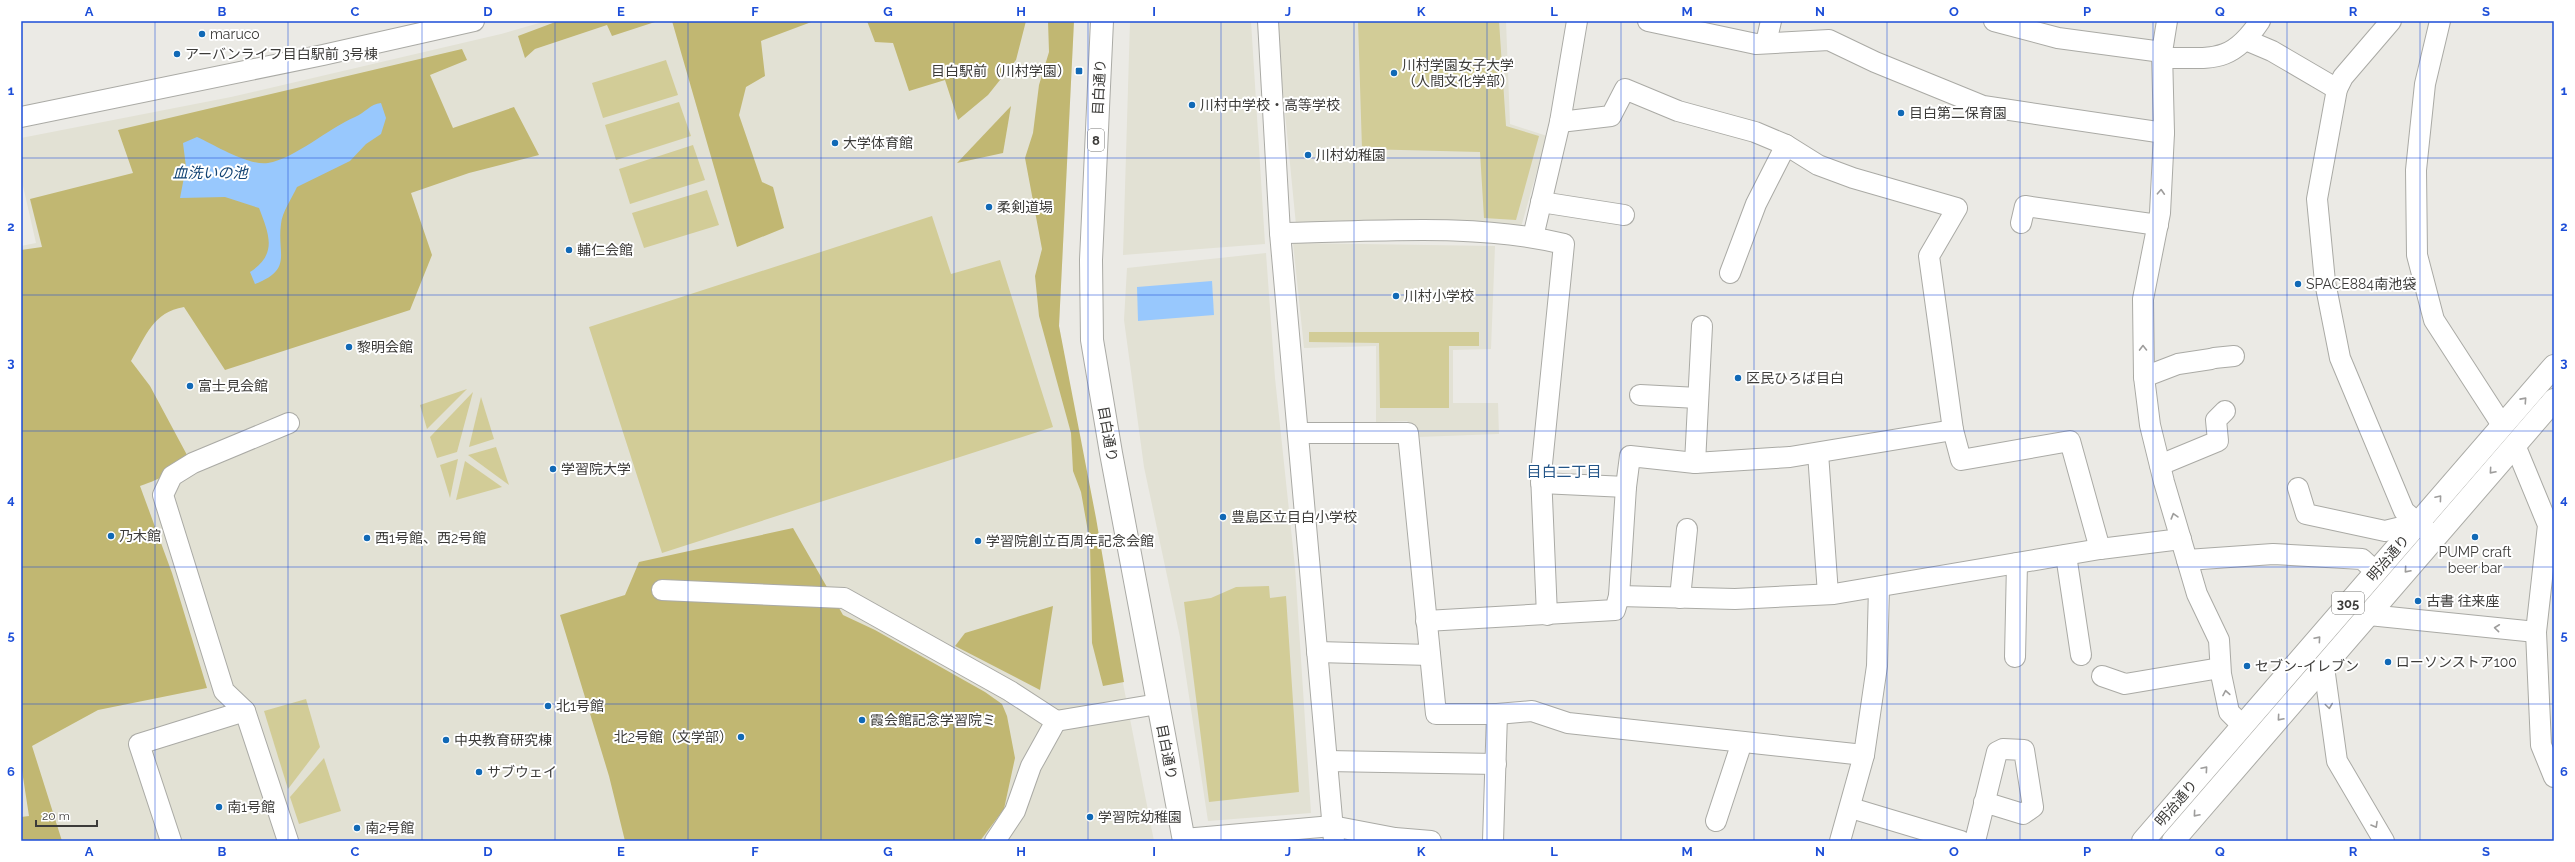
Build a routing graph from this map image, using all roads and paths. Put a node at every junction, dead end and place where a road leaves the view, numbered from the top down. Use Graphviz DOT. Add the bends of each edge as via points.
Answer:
graph roads {
  1 [pos="474,21"];
  2 [pos="1102,21"];
  3 [pos="1268,21"];
  4 [pos="1577,21"];
  5 [pos="1648,21"];
  6 [pos="1771,21"];
  7 [pos="1994,21"];
  8 [pos="2167,21"];
  9 [pos="2260,21"];
  10 [pos="2391,21"];
  11 [pos="2440,21"];
  12 [pos="2246,40"];
  13 [pos="1766,43"];
  14 [pos="2162,55"];
  15 [pos="2336,89"];
  16 [pos="21,117"];
  17 [pos="1560,122"];
  18 [pos="2164,133"];
  19 [pos="1786,145"];
  20 [pos="1541,202"];
  21 [pos="1624,215"];
  22 [pos="2021,223"];
  23 [pos="2158,225"];
  24 [pos="1280,233"];
  25 [pos="1533,237"];
  26 [pos="1730,273"];
  27 [pos="1702,326"];
  28 [pos="2234,356"];
  29 [pos="2554,366"];
  30 [pos="2144,377"];
  31 [pos="1640,395"];
  32 [pos="1698,398"];
  33 [pos="2554,400"];
  34 [pos="2225,411"];
  35 [pos="289,423"];
  36 [pos="2502,425"];
  37 [pos="1953,430"];
  38 [pos="1299,433"];
  39 [pos="2514,445"];
  40 [pos="1818,453"];
  41 [pos="1695,462"];
  42 [pos="2160,465"];
  43 [pos="1541,483"];
  44 [pos="1626,487"];
  45 [pos="2298,488"];
  46 [pos="2418,523"];
  47 [pos="1686,529"];
  48 [pos="2435,538"];
  49 [pos="2181,540"];
  50 [pos="2100,549"];
  51 [pos="2066,555"];
  52 [pos="2549,559"];
  53 [pos="2187,560"];
  54 [pos="2017,563"];
  55 [pos="2376,572"];
  56 [pos="1879,587"];
  57 [pos="662,590"];
  58 [pos="1828,594"];
  59 [pos="1619,596"];
  60 [pos="1680,598"];
  61 [pos="1547,615"];
  62 [pos="2368,615"];
  63 [pos="1426,621"];
  64 [pos="2536,632"];
  65 [pos="1317,652"];
  66 [pos="1430,655"];
  67 [pos="2081,655"];
  68 [pos="2015,657"];
  69 [pos="2324,667"];
  70 [pos="2220,668"];
  71 [pos="2102,676"];
  72 [pos="2546,694"];
  73 [pos="1158,704"];
  74 [pos="245,711"];
  75 [pos="1497,714"];
  76 [pos="1056,721"];
  77 [pos="2243,726"];
  78 [pos="1742,742"];
  79 [pos="2548,744"];
  80 [pos="1864,755"];
  81 [pos="1326,761"];
  82 [pos="1496,764"];
  83 [pos="2554,777"];
  84 [pos="1984,802"];
  85 [pos="1851,808"];
  86 [pos="1716,822"];
  87 [pos="1333,834"];
  88 [pos="1184,840"];
  89 [pos="2145,840"];
  90 [pos="171,841"];
  91 [pos="288,841"];
  92 [pos="995,841"];
  93 [pos="1431,841"];
  94 [pos="1493,841"];
  95 [pos="1840,841"];
  96 [pos="1961,841"];
  97 [pos="1975,841"];
  98 [pos="2173,841"];
  99 [pos="2384,841"];
  1 -- 16 [label="street"];
  2 -- 73 [label="main road, 目白通り / 8" via="1091,260 1092,340"];
  3 -- 24 [label="street"];
  4 -- 17 [label="street"];
  5 -- 13 [label="street" via="1756,44"];
  6 -- 13 [label="street"];
  7 -- 14 [label="street" via="2058,38"];
  8 -- 14 [label="street"];
  9 -- 12 [label="street"];
  10 -- 15 [label="street" via="2343,77"];
  11 -- 36 [label="street" via="2425,84 2416,170 2417,255 2434,320"];
  12 -- 14 [label="street" via="2221,57"];
  12 -- 15 [label="street" via="2272,51"];
  13 -- 18 [label="street" via="1829,40 1875,62 1984,106"];
  14 -- 18 [label="street"];
  15 -- 46 [label="street" via="2317,199 2325,282 2340,358 2404,511"];
  17 -- 19 [label="street" via="1612,116 1625,89 1678,111 1755,132"];
  17 -- 20 [label="street"];
  23 -- 18 [label="street, one-way"];
  19 -- 26 [label="street" via="1756,204"];
  19 -- 37 [label="street" via="1818,164 1854,178 1956,208 1929,256"];
  20 -- 21 [label="street"];
  20 -- 25 [label="street"];
  22 -- 23 [label="street" via="2025,206"];
  30 -- 23 [label="street, one-way" via="2142,300"];
  24 -- 25 [label="street" via="1454,232"];
  24 -- 38 [label="street"];
  25 -- 43 [label="street" via="1564,244"];
  27 -- 32 [label="street"];
  28 -- 30 [label="street" via="2178,364"];
  36 -- 29 [label="main road, 明治通り / 305, one-way"];
  30 -- 42 [label="street" via="2150,425"];
  31 -- 32 [label="street"];
  32 -- 41 [label="street"];
  33 -- 39 [label="main road, 明治通り / 305"];
  34 -- 42 [label="street" via="2216,420 2218,441"];
  35 -- 74 [label="street" via="193,463 172,476 163,495 224,691"];
  46 -- 36 [label="main road, 明治通り / 305, one-way"];
  37 -- 40 [label="street"];
  37 -- 50 [label="street" via="1961,460 2070,441"];
  38 -- 63 [label="street" via="1408,433"];
  38 -- 65 [label="street"];
  39 -- 48 [label="main road, 明治通り / 305, one-way"];
  39 -- 52 [label="street" via="2548,525"];
  40 -- 41 [label="street"];
  40 -- 58 [label="street"];
  41 -- 44 [label="street" via="1630,456"];
  49 -- 42 [label="street, one-way"];
  43 -- 44 [label="street"];
  43 -- 61 [label="street"];
  44 -- 59 [label="street"];
  45 -- 46 [label="street" via="2306,514 2385,530"];
  46 -- 48 [label="street"];
  46 -- 55 [label="main road, 明治通り / 305"];
  47 -- 60 [label="street"];
  48 -- 62 [label="main road, 明治通り / 305, one-way"];
  49 -- 50 [label="street"];
  49 -- 53 [label="street"];
  50 -- 51 [label="street"];
  51 -- 54 [label="street"];
  51 -- 67 [label="street"];
  52 -- 64 [label="street"];
  53 -- 55 [label="street" via="2272,554 2362,559"];
  53 -- 70 [label="street" via="2197,594 2219,640"];
  54 -- 56 [label="street"];
  54 -- 68 [label="street"];
  77 -- 55 [label="main road, 明治通り / 305, one-way"];
  56 -- 58 [label="street"];
  56 -- 80 [label="street" via="1877,666"];
  57 -- 76 [label="street" via="844,598 1010,691"];
  58 -- 60 [label="street" via="1735,599"];
  59 -- 60 [label="street"];
  59 -- 61 [label="street" via="1615,610"];
  61 -- 63 [label="street"];
  64 -- 62 [label="street, one-way"];
  62 -- 69 [label="main road, 明治通り / 305"];
  63 -- 66 [label="street"];
  64 -- 72 [label="street"];
  65 -- 66 [label="street"];
  65 -- 81 [label="street"];
  66 -- 75 [label="street" via="1436,714"];
  69 -- 98 [label="main road, 明治通り / 305, one-way"];
  69 -- 99 [label="street, one-way" via="2337,761"];
  70 -- 71 [label="street" via="2125,684"];
  77 -- 70 [label="street, one-way" via="2229,712"];
  72 -- 79 [label="street"];
  73 -- 76 [label="street"];
  73 -- 88 [label="main road, 目白通り / 8"];
  74 -- 90 [label="street" via="139,744"];
  74 -- 91 [label="street"];
  75 -- 78 [label="street" via="1532,711 1568,723"];
  75 -- 82 [label="street"];
  76 -- 92 [label="street" via="1031,766 1015,811"];
  89 -- 77 [label="main road, 明治通り / 305, one-way"];
  78 -- 80 [label="street"];
  78 -- 86 [label="street"];
  79 -- 83 [label="street"];
  80 -- 85 [label="street"];
  81 -- 82 [label="street"];
  81 -- 87 [label="street"];
  82 -- 94 [label="street"];
  84 -- 97 [label="street"];
  85 -- 95 [label="street"];
  85 -- 96 [label="street"];
  87 -- 88 [label="street"];
  87 -- 93 [label="street"];
}
